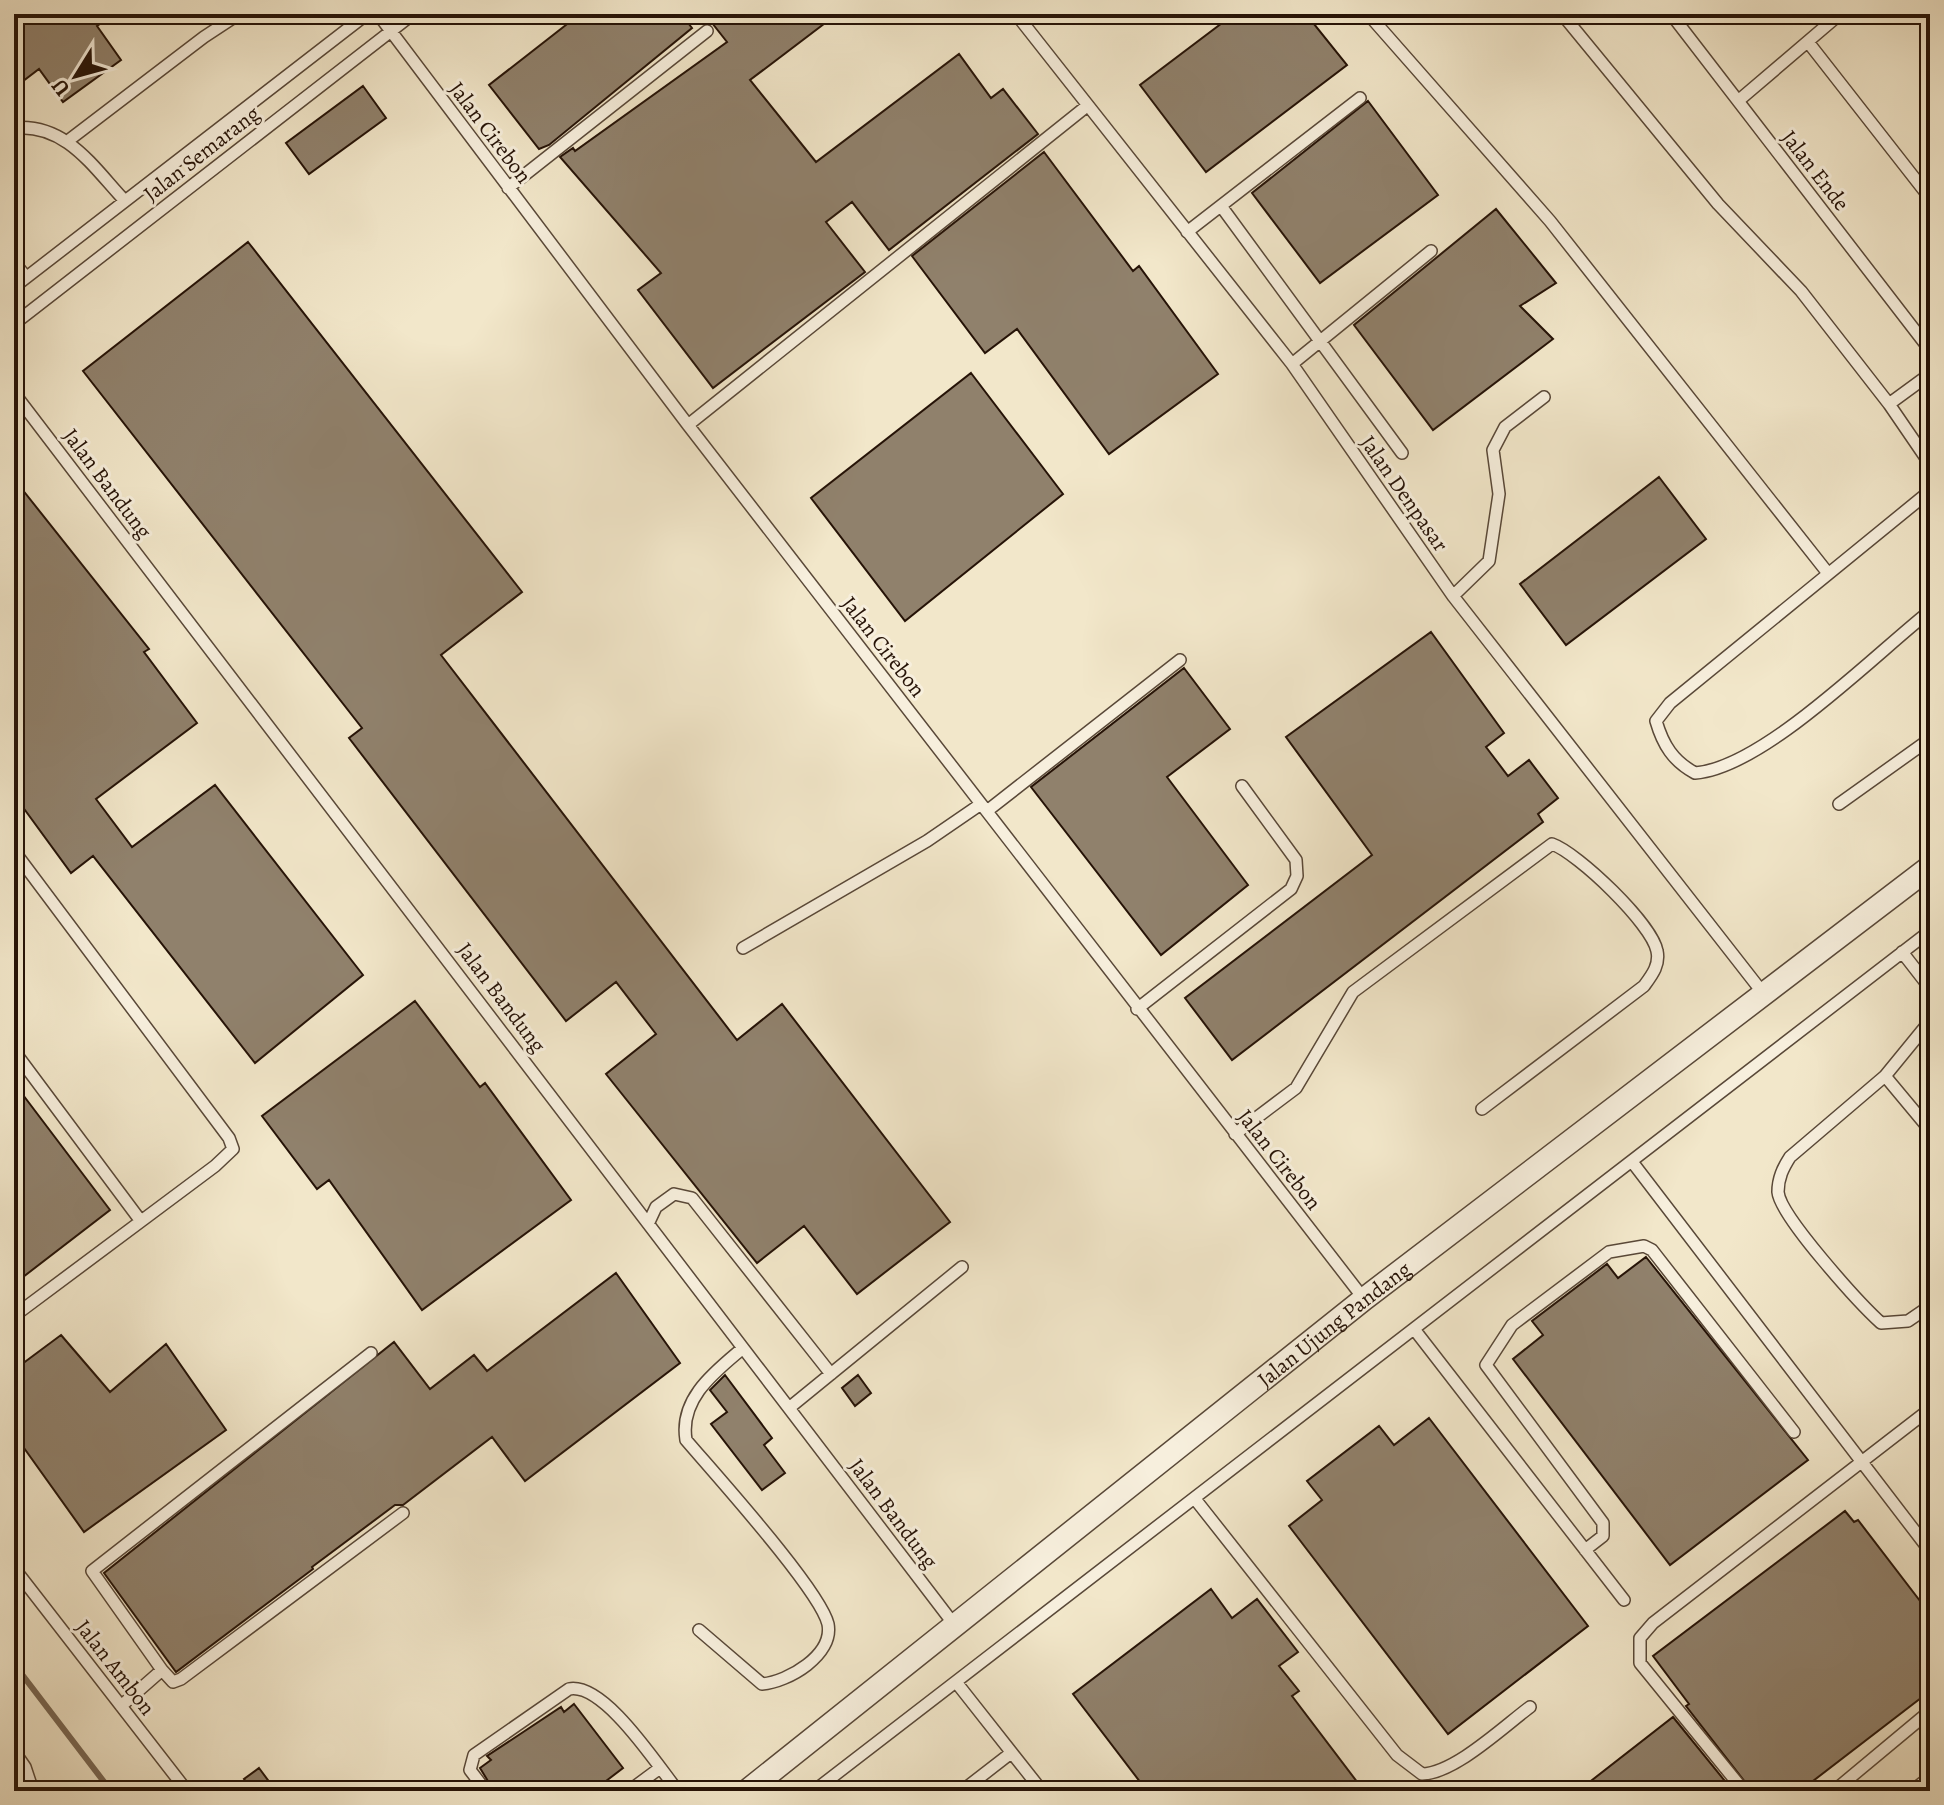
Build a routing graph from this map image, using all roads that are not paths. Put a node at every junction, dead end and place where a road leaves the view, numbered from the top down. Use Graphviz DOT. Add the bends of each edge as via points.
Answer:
graph roads {
  1 [pos="239,14"];
  2 [pos="367,14"];
  3 [pos="378,14"];
  4 [pos="413,14"];
  5 [pos="1016,14"];
  6 [pos="1368,14"];
  7 [pos="1562,14"];
  8 [pos="1671,14"];
  9 [pos="1840,14"];
  10 [pos="391,31"];
  11 [pos="707,31"];
  12 [pos="1808,42"];
  13 [pos="1360,98"];
  14 [pos="1738,101"];
  15 [pos="1087,106"];
  16 [pos="14,128"];
  17 [pos="69,140"];
  18 [pos="508,188"];
  19 [pos="1930,198"];
  20 [pos="125,201"];
  21 [pos="1221,206"];
  22 [pos="1187,232"];
  23 [pos="1431,251"];
  24 [pos="14,262"];
  25 [pos="26,277"];
  26 [pos="14,287"];
  27 [pos="14,324"];
  28 [pos="1318,340"];
  29 [pos="1930,350"];
  30 [pos="1292,364"];
  31 [pos="1930,374"];
  32 [pos="14,393"];
  33 [pos="1544,397"];
  34 [pos="1889,404"];
  35 [pos="688,425"];
  36 [pos="1402,453"];
  37 [pos="1930,464"];
  38 [pos="1930,491"];
  39 [pos="1827,572"];
  40 [pos="1453,596"];
  41 [pos="1930,611"];
  42 [pos="1180,660"];
  43 [pos="1930,739"];
  44 [pos="1242,786"];
  45 [pos="1839,804"];
  46 [pos="984,808"];
  47 [pos="14,851"];
  48 [pos="1930,867"];
  49 [pos="1930,931"];
  50 [pos="743,948"];
  51 [pos="1902,952"];
  52 [pos="1930,988"];
  53 [pos="1763,993"];
  54 [pos="1137,1009"];
  55 [pos="1930,1021"];
  56 [pos="14,1051"];
  57 [pos="1885,1076"];
  58 [pos="1482,1109"];
  59 [pos="1930,1130"];
  60 [pos="1235,1134"];
  61 [pos="1633,1163"];
  62 [pos="140,1220"];
  63 [pos="649,1222"];
  64 [pos="962,1267"];
  65 [pos="1364,1299"];
  66 [pos="1930,1306"];
  67 [pos="14,1316"];
  68 [pos="1414,1329"];
  69 [pos="743,1348"];
  70 [pos="371,1353"];
  71 [pos="831,1374"];
  72 [pos="789,1408"];
  73 [pos="1930,1409"];
  74 [pos="1794,1432"];
  75 [pos="1859,1462"];
  76 [pos="1195,1499"];
  77 [pos="403,1513"];
  78 [pos="1585,1550"];
  79 [pos="1930,1551"];
  80 [pos="14,1568"];
  81 [pos="1624,1600"];
  82 [pos="956,1627"];
  83 [pos="699,1630"];
  84 [pos="162,1670"];
  85 [pos="956,1682"];
  86 [pos="121,1706"];
  87 [pos="1530,1707"];
  88 [pos="1930,1711"];
  89 [pos="14,1751"];
  90 [pos="1011,1753"];
  91 [pos="660,1768"];
  92 [pos="1930,1777"];
  93 [pos="33,1791"];
  94 [pos="187,1791"];
  95 [pos="486,1791"];
  96 [pos="629,1791"];
  97 [pos="678,1791"];
  98 [pos="747,1791"];
  99 [pos="814,1791"];
  100 [pos="962,1791"];
  101 [pos="1042,1791"];
  102 [pos="1744,1791"];
  103 [pos="1834,1791"];
  104 [pos="1912,1791"];
  1 -- 17 [label="lane"];
  2 -- 20 [label="lane, Jalan Semarang"];
  3 -- 10 [label="lane, Jalan Cirebon"];
  4 -- 10 [label="lane, Jalan Semarang"];
  5 -- 15 [label="lane, Jalan Denpasar"];
  6 -- 39 [label="lane" via="1550,221"];
  7 -- 34 [label="lane" via="1718,204 1801,291"];
  8 -- 14 [label="lane, Jalan Ende"];
  9 -- 12 [label="lane"];
  10 -- 18 [label="lane, Jalan Cirebon"];
  10 -- 27 [label="lane, Jalan Semarang"];
  11 -- 18 [label="lane"];
  12 -- 14 [label="lane"];
  12 -- 19 [label="lane"];
  13 -- 21 [label="lane"];
  14 -- 29 [label="lane, Jalan Ende"];
  15 -- 22 [label="lane, Jalan Denpasar"];
  15 -- 35 [label="lane"];
  16 -- 17 [label="lane" via="31,126"];
  17 -- 20 [label="lane"];
  18 -- 35 [label="lane, Jalan Cirebon"];
  20 -- 25 [label="lane, Jalan Semarang"];
  21 -- 22 [label="lane"];
  21 -- 28 [label="lane"];
  22 -- 30 [label="lane, Jalan Denpasar"];
  23 -- 28 [label="lane"];
  24 -- 25 [label="lane"];
  25 -- 26 [label="lane, Jalan Semarang"];
  28 -- 30 [label="lane"];
  28 -- 36 [label="lane"];
  30 -- 40 [label="lane, Jalan Denpasar"];
  31 -- 34 [label="lane"];
  32 -- 63 [label="lane, Jalan Bandung"];
  33 -- 40 [label="lane" via="1505,427 1493,450 1499,494 1489,561"];
  34 -- 37 [label="lane"];
  35 -- 46 [label="lane, Jalan Cirebon"];
  38 -- 39 [label="lane"];
  39 -- 41 [label="lane" via="1670,703 1656,721 1662,743 1682,766 1695,773 1733,765"];
  40 -- 53 [label="lane, Jalan Denpasar"];
  42 -- 46 [label="lane"];
  43 -- 45 [label="lane"];
  44 -- 54 [label="lane" via="1296,860 1291,889"];
  46 -- 50 [label="lane"];
  46 -- 54 [label="lane, Jalan Cirebon"];
  47 -- 62 [label="lane" via="233,1144 229,1155"];
  48 -- 53 [label="street, Jalan Ujung Pandang"];
  49 -- 51 [label="lane"];
  51 -- 52 [label="lane"];
  51 -- 61 [label="lane"];
  53 -- 65 [label="street, Jalan Ujung Pandang"];
  54 -- 60 [label="lane, Jalan Cirebon"];
  55 -- 57 [label="lane"];
  56 -- 62 [label="lane"];
  57 -- 59 [label="lane"];
  57 -- 66 [label="lane" via="1790,1157 1780,1172 1778,1194 1805,1236 1881,1323 1908,1321"];
  58 -- 60 [label="lane" via="1644,986 1657,968 1658,950 1634,915 1594,873 1552,844 1353,992 1296,1088"];
  60 -- 65 [label="lane, Jalan Cirebon"];
  61 -- 68 [label="lane"];
  61 -- 75 [label="lane"];
  62 -- 67 [label="lane"];
  63 -- 69 [label="lane, Jalan Bandung"];
  63 -- 71 [label="lane" via="656,1207 674,1194 692,1198"];
  64 -- 71 [label="lane"];
  65 -- 82 [label="street, Jalan Ujung Pandang"];
  68 -- 76 [label="lane"];
  68 -- 78 [label="lane"];
  69 -- 72 [label="lane, Jalan Bandung"];
  69 -- 83 [label="lane" via="705,1381 693,1400 686,1440 805,1586 823,1612 827,1641 816,1657 778,1683 762,1684"];
  70 -- 84 [label="lane" via="92,1571"];
  71 -- 72 [label="lane"];
  72 -- 82 [label="lane, Jalan Bandung"];
  73 -- 75 [label="lane"];
  74 -- 78 [label="lane" via="1652,1250 1644,1246 1609,1252 1510,1327 1486,1365 1603,1523 1603,1536"];
  75 -- 79 [label="lane"];
  75 -- 102 [label="lane" via="1640,1638 1640,1663"];
  76 -- 85 [label="lane"];
  76 -- 87 [label="lane" via="1397,1755 1422,1774 1445,1768"];
  77 -- 84 [label="lane" via="181,1679 173,1682"];
  78 -- 81 [label="lane"];
  80 -- 86 [label="lane, Jalan Ambon"];
  82 -- 98 [label="street, Jalan Ujung Pandang"];
  84 -- 86 [label="lane"];
  85 -- 90 [label="lane"];
  85 -- 99 [label="lane"];
  86 -- 94 [label="lane, Jalan Ambon"];
  88 -- 103 [label="lane"];
  89 -- 93 [label="lane"];
  90 -- 100 [label="lane"];
  90 -- 101 [label="lane"];
  91 -- 95 [label="lane" via="613,1711 579,1687 474,1755 470,1770"];
  91 -- 96 [label="lane"];
  91 -- 97 [label="lane"];
  92 -- 104 [label="lane"];
}
